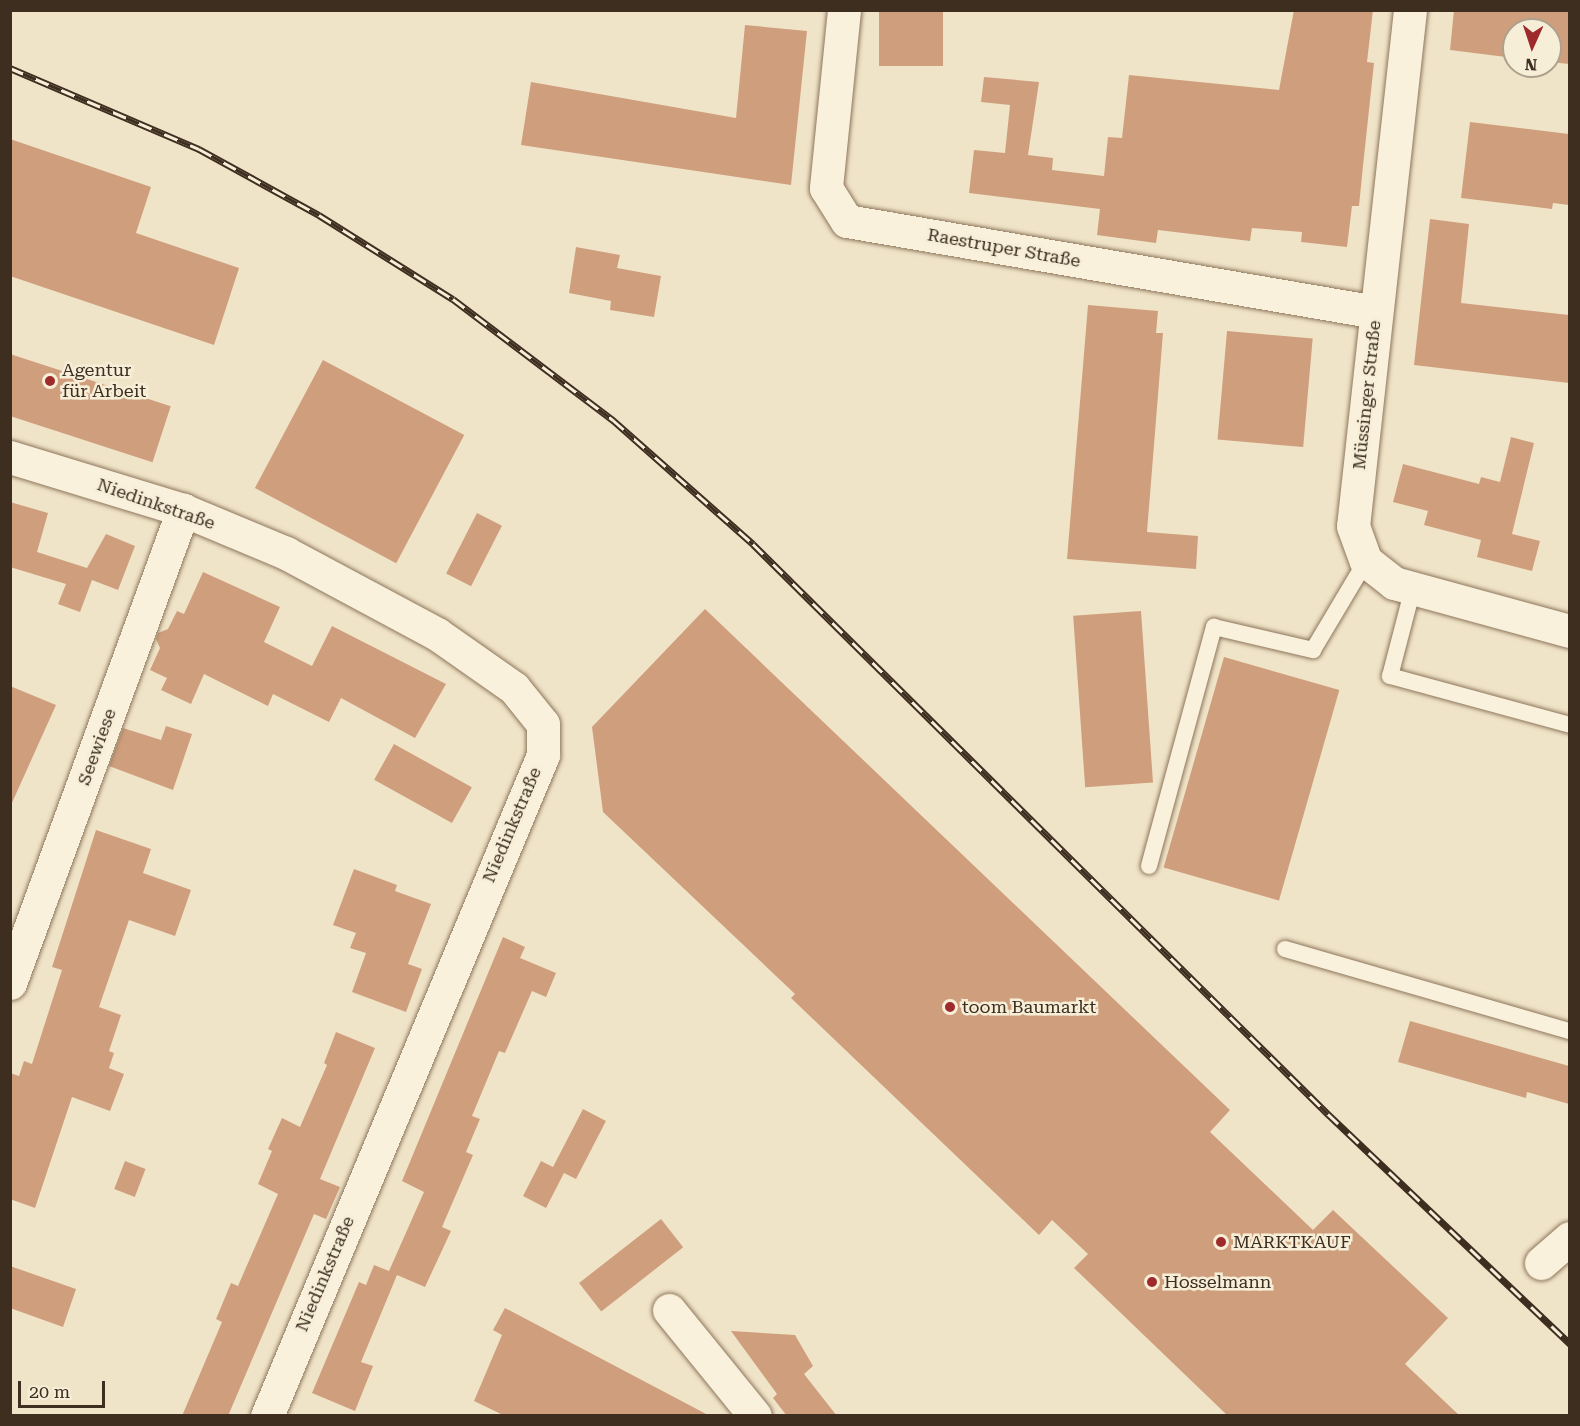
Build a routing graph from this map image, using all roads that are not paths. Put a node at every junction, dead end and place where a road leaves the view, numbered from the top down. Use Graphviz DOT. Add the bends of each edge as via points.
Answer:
graph roads {
  1 [pos="844,10"];
  2 [pos="1410,10"];
  3 [pos="1376,312"];
  4 [pos="10,457"];
  5 [pos="183,510"];
  6 [pos="1366,561"];
  7 [pos="1413,588"];
  8 [pos="1569,630"];
  9 [pos="1569,725"];
  10 [pos="1149,866"];
  11 [pos="1286,949"];
  12 [pos="10,983"];
  13 [pos="1569,1031"];
  14 [pos="1569,1238"];
  15 [pos="1541,1263"];
  16 [pos="669,1310"];
  17 [pos="267,1416"];
  18 [pos="755,1416"];
  1 -- 3 [label="street, Raestruper Straße" via="826,189 847,221"];
  2 -- 3 [label="street, Müssinger Straße"];
  3 -- 6 [label="street, Müssinger Straße" via="1353,526"];
  4 -- 5 [label="street, Niedinkstraße"];
  5 -- 12 [label="street, Seewiese"];
  5 -- 17 [label="street, Niedinkstraße" via="286,553 437,634 514,688 543,724 543,754"];
  6 -- 7 [label="street" via="1394,583"];
  6 -- 10 [label="lane" via="1312,650 1215,627"];
  7 -- 8 [label="street"];
  7 -- 9 [label="lane" via="1390,676"];
  11 -- 13 [label="lane"];
  14 -- 15 [label="street"];
  16 -- 18 [label="street"];
}
